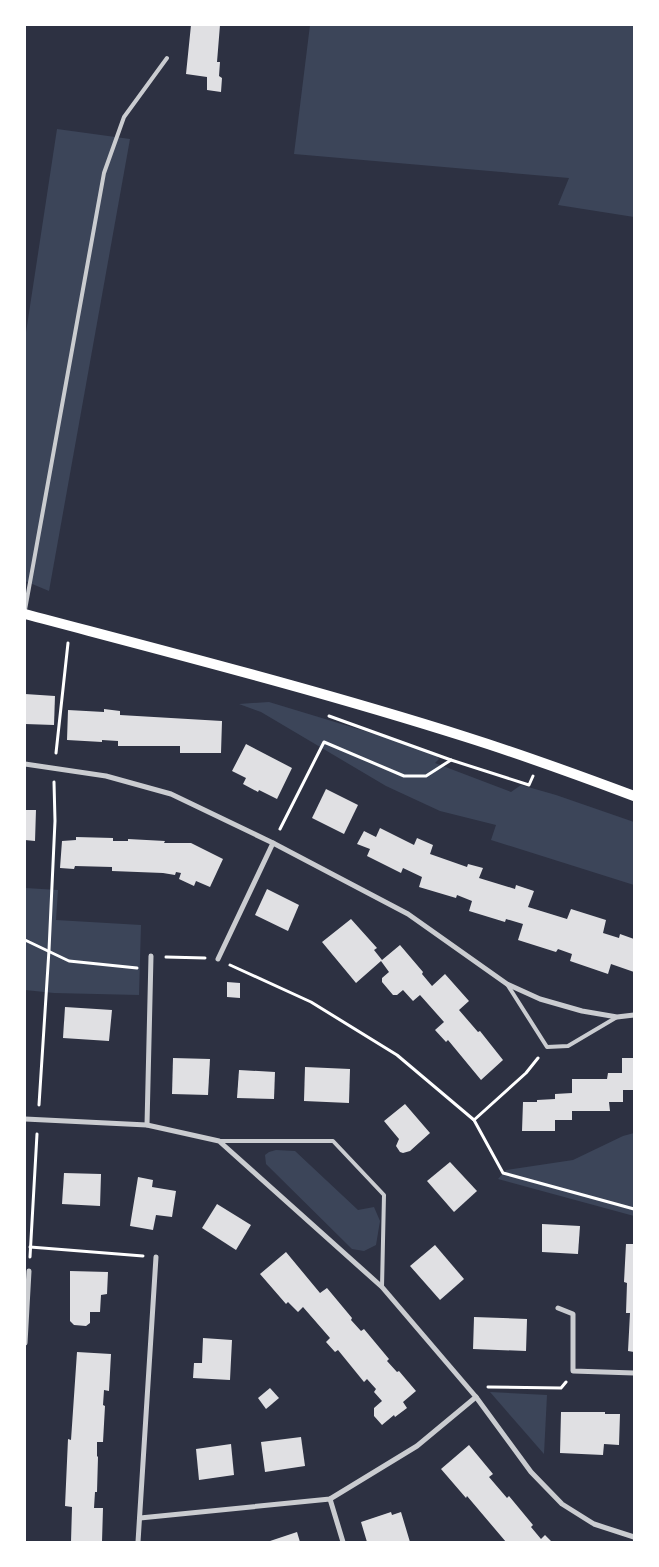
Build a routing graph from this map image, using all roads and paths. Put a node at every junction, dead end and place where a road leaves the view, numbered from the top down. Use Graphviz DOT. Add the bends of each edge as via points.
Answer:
graph roads {
  1 [pos="167,58"];
  2 [pos="25,612"];
  3 [pos="68,642"];
  4 [pos="538,761"];
  5 [pos="25,764"];
  6 [pos="54,768"];
  7 [pos="634,796"];
  8 [pos="273,843"];
  9 [pos="25,940"];
  10 [pos="49,950"];
  11 [pos="151,956"];
  12 [pos="218,959"];
  13 [pos="150,968"];
  14 [pos="507,984"];
  15 [pos="634,1015"];
  16 [pos="617,1017"];
  17 [pos="546,1047"];
  18 [pos="25,1119"];
  19 [pos="38,1120"];
  20 [pos="474,1120"];
  21 [pos="147,1125"];
  22 [pos="219,1141"];
  23 [pos="634,1209"];
  24 [pos="30,1247"];
  25 [pos="156,1256"];
  26 [pos="27,1270"];
  27 [pos="382,1286"];
  28 [pos="558,1308"];
  29 [pos="25,1343"];
  30 [pos="574,1371"];
  31 [pos="634,1373"];
  32 [pos="467,1386"];
  33 [pos="476,1397"];
  34 [pos="330,1499"];
  35 [pos="140,1518"];
  36 [pos="634,1537"];
  37 [pos="138,1542"];
  38 [pos="343,1542"];
  1 -- 2 [label="lane" via="124,117 104,173"];
  2 -- 4 [label="main road" via="466,736"];
  3 -- 6 [label="path"];
  4 -- 7 [label="main road"];
  4 -- 8 [label="path" via="529,786 451,760 426,776 404,776 324,742"];
  5 -- 6 [label="street"];
  6 -- 8 [label="street" via="106,776 170,794"];
  6 -- 10 [label="path"];
  8 -- 12 [label="street"];
  8 -- 14 [label="street" via="408,914"];
  9 -- 10 [label="path"];
  10 -- 13 [label="path" via="69,961"];
  10 -- 19 [label="path"];
  11 -- 12 [label="path"];
  11 -- 13 [label="street"];
  12 -- 20 [label="path" via="311,1002 396,1055"];
  13 -- 21 [label="street"];
  14 -- 16 [label="street" via="540,999"];
  14 -- 17 [label="lane"];
  15 -- 16 [label="street"];
  16 -- 17 [label="lane" via="568,1046"];
  17 -- 20 [label="path" via="526,1073"];
  18 -- 19 [label="street"];
  19 -- 21 [label="street"];
  19 -- 24 [label="path"];
  20 -- 23 [label="path" via="503,1173"];
  21 -- 22 [label="street"];
  22 -- 27 [label="street"];
  22 -- 27 [label="lane" via="333,1141 384,1195"];
  24 -- 25 [label="path"];
  24 -- 26 [label="path"];
  25 -- 35 [label="street"];
  26 -- 29 [label="street"];
  27 -- 32 [label="street"];
  28 -- 30 [label="street" via="573,1314"];
  30 -- 31 [label="street"];
  30 -- 32 [label="path" via="561,1388"];
  32 -- 33 [label="street"];
  33 -- 34 [label="street" via="417,1446"];
  33 -- 36 [label="street" via="530,1472 562,1504 594,1524"];
  34 -- 35 [label="street"];
  34 -- 38 [label="street"];
  35 -- 37 [label="street"];
}
